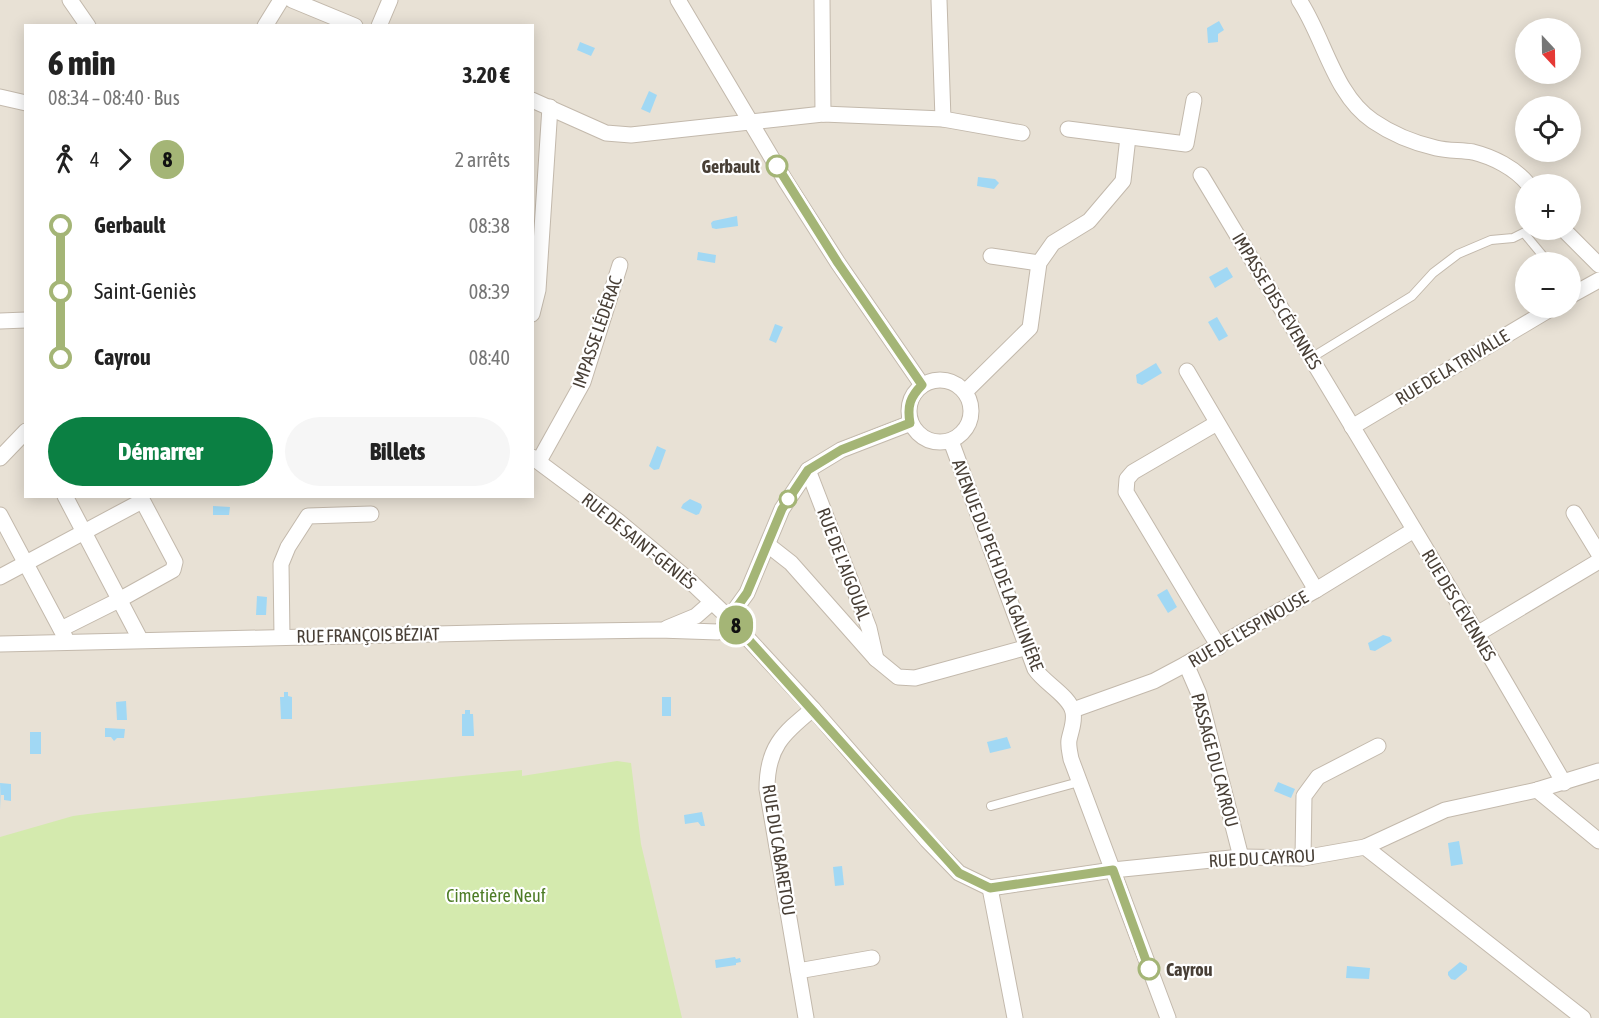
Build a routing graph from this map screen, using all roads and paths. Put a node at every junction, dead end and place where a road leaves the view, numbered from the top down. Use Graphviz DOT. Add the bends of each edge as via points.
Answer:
graph roads {
  1 [pos="70,0"];
  2 [pos="281,0"];
  3 [pos="292,0"];
  4 [pos="390,0"];
  5 [pos="678,0"];
  6 [pos="822,0"];
  7 [pos="939,0"];
  8 [pos="1299,0"];
  9 [pos="87,24"];
  10 [pos="266,24"];
  11 [pos="351,24"];
  12 [pos="380,24"];
  13 [pos="0,97"];
  14 [pos="1194,100"];
  15 [pos="534,101"];
  16 [pos="24,103"];
  17 [pos="550,107"];
  18 [pos="823,114"];
  19 [pos="943,119"];
  20 [pos="750,121"];
  21 [pos="1068,129"];
  22 [pos="1022,134"];
  23 [pos="1128,137"];
  24 [pos="1516,174"];
  25 [pos="1201,175"];
  26 [pos="1515,237"];
  27 [pos="1574,240"];
  28 [pos="991,256"];
  29 [pos="1039,263"];
  30 [pos="620,265"];
  31 [pos="1599,265"];
  32 [pos="1599,280"];
  33 [pos="1581,289"];
  34 [pos="534,306"];
  35 [pos="1535,318"];
  36 [pos="24,320"];
  37 [pos="0,321"];
  38 [pos="1311,358"];
  39 [pos="1186,371"];
  40 [pos="922,385"];
  41 [pos="965,392"];
  42 [pos="910,423"];
  43 [pos="1217,423"];
  44 [pos="1352,427"];
  45 [pos="24,433"];
  46 [pos="951,441"];
  47 [pos="0,458"];
  48 [pos="536,459"];
  49 [pos="808,470"];
  50 [pos="66,498"];
  51 [pos="141,499"];
  52 [pos="1574,513"];
  53 [pos="371,514"];
  54 [pos="0,515"];
  55 [pos="1414,530"];
  56 [pos="84,532"];
  57 [pos="768,545"];
  58 [pos="1599,554"];
  59 [pos="1599,561"];
  60 [pos="25,563"];
  61 [pos="0,576"];
  62 [pos="1316,590"];
  63 [pos="119,600"];
  64 [pos="712,602"];
  65 [pos="731,620"];
  66 [pos="659,630"];
  67 [pos="1477,634"];
  68 [pos="65,636"];
  69 [pos="282,637"];
  70 [pos="140,639"];
  71 [pos="0,644"];
  72 [pos="1028,647"];
  73 [pos="1219,647"];
  74 [pos="876,659"];
  75 [pos="1186,664"];
  76 [pos="813,709"];
  77 [pos="1073,710"];
  78 [pos="1378,746"];
  79 [pos="1599,771"];
  80 [pos="1079,782"];
  81 [pos="1564,783"];
  82 [pos="1537,790"];
  83 [pos="991,806"];
  84 [pos="1599,841"];
  85 [pos="1365,847"];
  86 [pos="1241,857"];
  87 [pos="1303,858"];
  88 [pos="1113,870"];
  89 [pos="990,888"];
  90 [pos="872,958"];
  91 [pos="798,971"];
  92 [pos="806,1018"];
  93 [pos="1015,1018"];
  94 [pos="1167,1018"];
  95 [pos="1583,1018"];
  1 -- 9 [label="street"];
  2 -- 10 [label="street"];
  3 -- 11 [label="street"];
  4 -- 12 [label="street"];
  5 -- 20 [label="street"];
  6 -- 18 [label="street"];
  7 -- 19 [label="street"];
  8 -- 24 [label="street" via="1338,78 1371,120 1399,137 1437,148 1474,152 1506,165"];
  13 -- 16 [label="street"];
  14 -- 23 [label="street" via="1186,144"];
  15 -- 17 [label="street"];
  17 -- 20 [label="street" via="606,133 631,135"];
  17 -- 34 [label="street"];
  18 -- 19 [label="street"];
  18 -- 20 [label="street"];
  19 -- 22 [label="street"];
  20 -- 40 [label="street" via="838,263"];
  21 -- 23 [label="street"];
  23 -- 29 [label="street" via="1123,182 1089,221 1053,243"];
  25 -- 38 [label="street, IMPASSE DES CÉVENNES"];
  26 -- 38 [label="lane" via="1491,240 1458,254 1412,296"];
  27 -- 31 [label="street"];
  28 -- 29 [label="street"];
  29 -- 41 [label="street" via="1030,328"];
  30 -- 48 [label="street, IMPASSE LÉDÉRAC" via="583,382"];
  32 -- 33 [label="street"];
  35 -- 44 [label="street, RUE DE LA TRIVALLE"];
  36 -- 37 [label="street"];
  38 -- 44 [label="street, IMPASSE DES CÉVENNES"];
  39 -- 43 [label="street"];
  40 -- 41 [label="street" via="950,381"];
  40 -- 42 [label="street" via="910,402"];
  41 -- 46 [label="street" via="972,410 971,420 960,436"];
  42 -- 46 [label="street" via="932,442"];
  42 -- 49 [label="street" via="841,450"];
  43 -- 62 [label="street"];
  43 -- 73 [label="street" via="1133,472 1127,479 1126,492"];
  44 -- 55 [label="street, RUE DES CÉVENNES"];
  45 -- 47 [label="street"];
  46 -- 72 [label="street, AVENUE DU PECH DE LA GALINIÈRE"];
  48 -- 64 [label="street, RUE DE SAINT-GENIÈS" via="627,528"];
  49 -- 57 [label="street" via="782,509"];
  49 -- 74 [label="street, RUE DE L'AIGOUAL" via="869,628"];
  50 -- 56 [label="street"];
  51 -- 56 [label="street"];
  51 -- 63 [label="street" via="175,562 173,570"];
  52 -- 58 [label="street"];
  53 -- 69 [label="street" via="308,516 281,564"];
  54 -- 60 [label="street"];
  55 -- 62 [label="street, RUE DE L'ESPINOUSE"];
  55 -- 67 [label="street, RUE DES CÉVENNES"];
  56 -- 60 [label="street"];
  56 -- 63 [label="street"];
  57 -- 65 [label="street"];
  57 -- 74 [label="street, RUE DE L'AIGOUAL" via="791,563"];
  59 -- 67 [label="street"];
  60 -- 61 [label="street"];
  60 -- 68 [label="street"];
  62 -- 73 [label="street, RUE DE L'ESPINOUSE"];
  63 -- 68 [label="street"];
  63 -- 70 [label="street"];
  64 -- 65 [label="street, RUE DE SAINT-GENIÈS"];
  64 -- 66 [label="street" via="696,616"];
  65 -- 66 [label="street, RUE FRANÇOIS BÉZIAT" via="718,632"];
  65 -- 76 [label="street, RUE DE SAINT-GENIÈS"];
  66 -- 69 [label="street, RUE FRANÇOIS BÉZIAT"];
  67 -- 81 [label="street, RUE DES CÉVENNES"];
  68 -- 70 [label="street, RUE FRANÇOIS BÉZIAT"];
  68 -- 71 [label="street, RUE FRANÇOIS BÉZIAT"];
  69 -- 70 [label="street, RUE FRANÇOIS BÉZIAT"];
  72 -- 74 [label="street, RUE DE L'AIGOUAL" via="915,678 898,677"];
  72 -- 77 [label="street, AVENUE DU PECH DE LA GALINIÈRE" via="1041,678"];
  73 -- 75 [label="street, RUE DE L'ESPINOUSE"];
  75 -- 77 [label="street, RUE DE L'ESPINOUSE" via="1154,681"];
  75 -- 86 [label="street, PASSAGE DU CAYROU" via="1199,694"];
  76 -- 89 [label="street, RUE DE SAINT-GENIÈS" via="959,873"];
  76 -- 91 [label="street, RUE DU CABARETOU" via="784,735 769,761 767,776"];
  77 -- 80 [label="street" via="1068,743"];
  78 -- 87 [label="street" via="1318,777 1304,796"];
  79 -- 81 [label="street, RUE DU CAYROU"];
  80 -- 83 [label="lane"];
  80 -- 88 [label="street"];
  81 -- 82 [label="street, RUE DU CAYROU"];
  82 -- 84 [label="street"];
  82 -- 85 [label="street, RUE DU CAYROU" via="1445,810"];
  85 -- 87 [label="street, RUE DU CAYROU"];
  85 -- 95 [label="street"];
  86 -- 87 [label="street, RUE DU CAYROU"];
  86 -- 88 [label="street, RUE DU CAYROU"];
  88 -- 89 [label="street, RUE DU CAYROU"];
  88 -- 94 [label="street"];
  89 -- 93 [label="street"];
  90 -- 91 [label="street"];
  91 -- 92 [label="street, RUE DU CABARETOU"];
}
